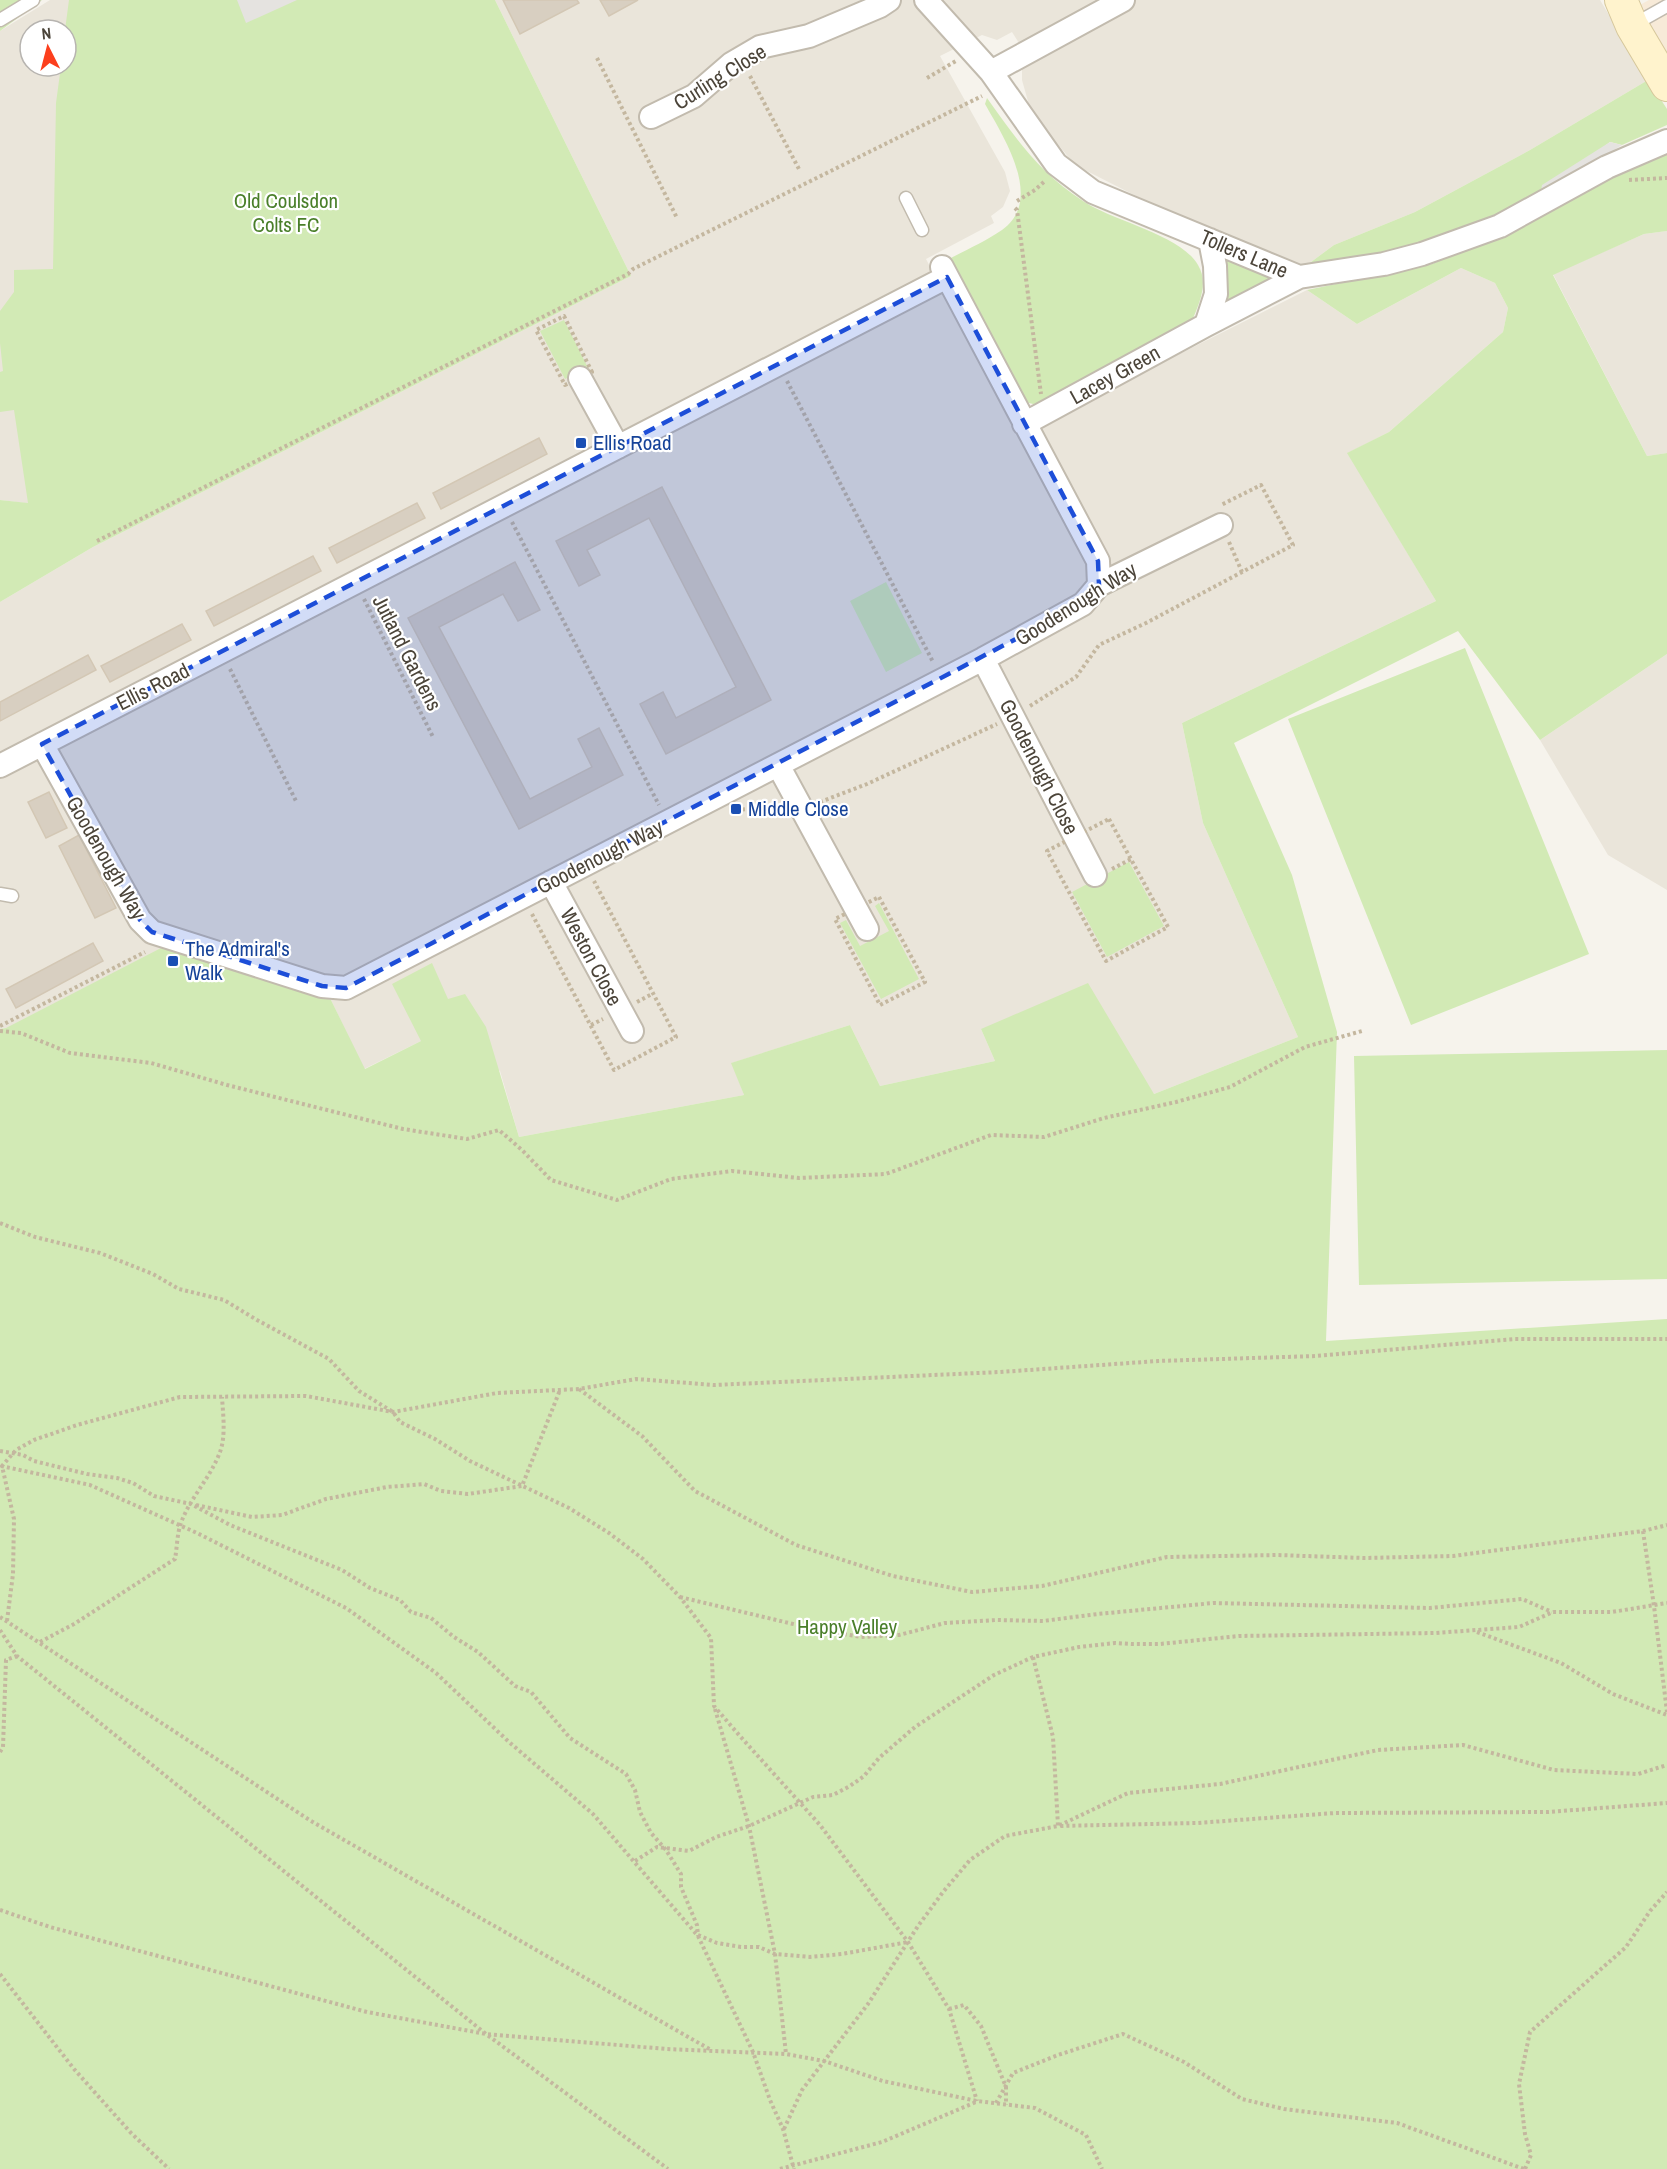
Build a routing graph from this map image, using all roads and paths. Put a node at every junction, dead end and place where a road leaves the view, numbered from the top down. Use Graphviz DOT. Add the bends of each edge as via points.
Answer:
graph roads {
  1 [pos="33,0"];
  2 [pos="889,0"];
  3 [pos="926,0"];
  4 [pos="1123,0"];
  5 [pos="1667,6"];
  6 [pos="1626,13"];
  7 [pos="0,20"];
  8 [pos="973,52"];
  9 [pos="597,58"];
  10 [pos="740,59"];
  11 [pos="991,72"];
  12 [pos="927,78"];
  13 [pos="1667,85"];
  14 [pos="982,96"];
  15 [pos="651,117"];
  16 [pos="1667,141"];
  17 [pos="1060,166"];
  18 [pos="800,171"];
  19 [pos="906,198"];
  20 [pos="1017,201"];
  21 [pos="1015,208"];
  22 [pos="677,218"];
  23 [pos="922,230"];
  24 [pos="1210,240"];
  25 [pos="1299,278"];
  26 [pos="546,315"];
  27 [pos="551,323"];
  28 [pos="1206,325"];
  29 [pos="778,364"];
  30 [pos="586,375"];
  31 [pos="1034,419"];
  32 [pos="618,447"];
  33 [pos="504,506"];
  34 [pos="1221,525"];
  35 [pos="97,541"];
  36 [pos="355,583"];
  37 [pos="1099,585"];
  38 [pos="222,652"];
  39 [pos="983,659"];
  40 [pos="943,680"];
  41 [pos="433,737"];
  42 [pos="42,744"];
  43 [pos="778,765"];
  44 [pos="0,766"];
  45 [pos="297,803"];
  46 [pos="668,822"];
  47 [pos="1095,875"];
  48 [pos="551,882"];
  49 [pos="856,908"];
  50 [pos="867,929"];
  51 [pos="170,939"];
  52 [pos="0,1026"];
  53 [pos="0,1031"];
  54 [pos="1362,1031"];
  55 [pos="632,1032"];
  56 [pos="0,1223"];
  57 [pos="1667,1339"];
  58 [pos="579,1389"];
  59 [pos="560,1390"];
  60 [pos="222,1397"];
  61 [pos="393,1412"];
  62 [pos="0,1451"];
  63 [pos="14,1453"];
  64 [pos="1,1466"];
  65 [pos="522,1486"];
  66 [pos="191,1504"];
  67 [pos="1667,1525"];
  68 [pos="181,1526"];
  69 [pos="1643,1531"];
  70 [pos="680,1597"];
  71 [pos="1667,1603"];
  72 [pos="1654,1606"];
  73 [pos="1553,1612"];
  74 [pos="0,1617"];
  75 [pos="7,1621"];
  76 [pos="0,1630"];
  77 [pos="1474,1630"];
  78 [pos="39,1643"];
  79 [pos="17,1656"];
  80 [pos="1033,1657"];
  81 [pos="714,1706"];
  82 [pos="1667,1714"];
  83 [pos="0,1752"];
  84 [pos="1667,1765"];
  85 [pos="1667,1803"];
  86 [pos="800,1804"];
  87 [pos="749,1826"];
  88 [pos="1058,1826"];
  89 [pos="663,1847"];
  90 [pos="635,1861"];
  91 [pos="1667,1892"];
  92 [pos="0,1910"];
  93 [pos="908,1942"];
  94 [pos="775,1954"];
  95 [pos="0,1974"];
  96 [pos="950,2009"];
  97 [pos="486,2034"];
  98 [pos="712,2050"];
  99 [pos="753,2052"];
  100 [pos="786,2054"];
  101 [pos="824,2061"];
  102 [pos="1006,2087"];
  103 [pos="977,2101"];
  104 [pos="996,2103"];
  105 [pos="1006,2105"];
  106 [pos="783,2129"];
  107 [pos="794,2167"];
  108 [pos="169,2169"];
  109 [pos="668,2169"];
  110 [pos="780,2169"];
  111 [pos="1102,2169"];
  112 [pos="1524,2169"];
  1 -- 7 [label="lane"];
  2 -- 10 [label="street, Curling Close" via="809,36 760,47"];
  3 -- 8 [label="street, Tollers Lane"];
  4 -- 11 [label="street"];
  5 -- 6 [label="lane"];
  6 -- 13 [label="main road"];
  8 -- 11 [label="street, Tollers Lane"];
  8 -- 12 [label="path"];
  9 -- 22 [label="path"];
  10 -- 15 [label="street, Curling Close" via="694,96"];
  10 -- 18 [label="path"];
  11 -- 17 [label="street, Tollers Lane"];
  14 -- 26 [label="path"];
  16 -- 25 [label="street, Tollers Lane" via="1607,167 1500,226 1384,264"];
  17 -- 20 [label="path"];
  17 -- 24 [label="street, Tollers Lane" via="1093,192"];
  19 -- 23 [label="lane"];
  21 -- 31 [label="path"];
  24 -- 25 [label="street, Tollers Lane"];
  24 -- 28 [label="street" via="1216,294"];
  25 -- 28 [label="street, Lacey Green"];
  26 -- 27 [label="path"];
  26 -- 35 [label="path"];
  27 -- 30 [label="path" via="564,316"];
  27 -- 30 [label="path" via="536,330 565,385"];
  28 -- 31 [label="street, Lacey Green"];
  29 -- 31 [label="street, Ellis Road" via="941,266"];
  29 -- 32 [label="street, Ellis Road"];
  29 -- 40 [label="path"];
  30 -- 32 [label="street"];
  31 -- 37 [label="street" via="1098,561"];
  32 -- 33 [label="street, Ellis Road"];
  33 -- 36 [label="street, Ellis Road"];
  33 -- 46 [label="path"];
  34 -- 37 [label="street, Goodenough Way"];
  36 -- 38 [label="street, Ellis Road"];
  36 -- 41 [label="path, Jutland Gardens"];
  37 -- 39 [label="street, Goodenough Way" via="1083,604"];
  38 -- 42 [label="street, Ellis Road"];
  38 -- 45 [label="path"];
  39 -- 40 [label="street, Goodenough Way"];
  39 -- 47 [label="street, Goodenough Close"];
  40 -- 43 [label="street, Goodenough Way"];
  42 -- 44 [label="street, Ellis Road"];
  42 -- 51 [label="street, Goodenough Way" via="140,920 152,932"];
  43 -- 46 [label="street, Goodenough Way"];
  43 -- 49 [label="street"];
  46 -- 48 [label="street, Goodenough Way"];
  48 -- 51 [label="street, Goodenough Way" via="346,988 322,986"];
  48 -- 55 [label="street, Weston Close"];
  49 -- 49 [label="path" via="879,897 925,982 880,1005 835,919"];
  49 -- 50 [label="street"];
  51 -- 52 [label="path"];
  53 -- 54 [label="path" via="21,1033 70,1053 151,1063 403,1129 467,1139 499,1130 551,1180 617,1200 671,1179 732,1171 799,1178 886,1174 992,1135 1044,1137 1230,1087 1305,1047"];
  56 -- 61 [label="path" via="35,1238 100,1253 179,1289 224,1300 329,1359 360,1391"];
  57 -- 58 [label="path" via="1515,1339 1317,1356 714,1385 636,1378"];
  58 -- 59 [label="path"];
  58 -- 69 [label="path" via="642,1436 695,1491 796,1545 893,1576 972,1592 1042,1586 1167,1557 1454,1556"];
  59 -- 61 [label="path" via="497,1393"];
  59 -- 65 [label="path"];
  60 -- 61 [label="path" via="306,1396"];
  60 -- 63 [label="path" via="180,1397 66,1429 34,1440"];
  60 -- 66 [label="path" via="221,1450 210,1476"];
  61 -- 65 [label="path" via="400,1422"];
  62 -- 63 [label="path"];
  63 -- 64 [label="path"];
  63 -- 66 [label="path" via="55,1467 117,1478 154,1496"];
  64 -- 68 [label="path" via="90,1485"];
  64 -- 75 [label="path" via="14,1519"];
  65 -- 66 [label="path" via="468,1494 441,1491 424,1484 387,1486 326,1499 282,1515 252,1517"];
  65 -- 70 [label="path" via="609,1533 643,1559"];
  66 -- 68 [label="path"];
  66 -- 89 [label="path" via="230,1525 342,1570 370,1588 400,1600 411,1612 431,1618 478,1652 515,1686 531,1692 570,1738 626,1774 647,1826"];
  67 -- 69 [label="path"];
  68 -- 78 [label="path" via="176,1558"];
  68 -- 90 [label="path" via="346,1608 436,1673 593,1814"];
  69 -- 72 [label="path"];
  70 -- 73 [label="path" via="861,1637 899,1635 945,1623 1043,1621 1213,1602 1430,1608 1522,1599"];
  70 -- 81 [label="path" via="711,1638"];
  71 -- 72 [label="path"];
  72 -- 73 [label="path" via="1612,1612"];
  72 -- 82 [label="path"];
  73 -- 77 [label="path" via="1519,1627"];
  74 -- 75 [label="path"];
  75 -- 78 [label="path"];
  76 -- 79 [label="path"];
  77 -- 80 [label="path" via="1239,1636 1160,1644 1115,1642"];
  77 -- 82 [label="path" via="1561,1663 1613,1694"];
  78 -- 98 [label="path" via="311,1821"];
  79 -- 83 [label="path" via="6,1660"];
  79 -- 97 [label="path"];
  80 -- 86 [label="path" via="994,1675 915,1727 850,1786"];
  80 -- 88 [label="path" via="1053,1737"];
  81 -- 86 [label="path"];
  81 -- 87 [label="path"];
  84 -- 88 [label="path" via="1638,1774 1590,1772 1554,1770 1463,1745 1378,1750 1220,1784 1128,1793"];
  85 -- 88 [label="path" via="1548,1812 1335,1813 1197,1823"];
  86 -- 87 [label="path"];
  86 -- 93 [label="path"];
  87 -- 89 [label="path" via="689,1851"];
  87 -- 94 [label="path"];
  88 -- 93 [label="path" via="1005,1836 970,1860"];
  89 -- 90 [label="path"];
  89 -- 94 [label="path" via="681,1874 681,1887 698,1935 717,1943 759,1947"];
  90 -- 99 [label="path" via="698,1936"];
  91 -- 112 [label="path" via="1626,1947 1530,2032 1519,2084 1531,2155"];
  92 -- 97 [label="path" via="367,2012"];
  93 -- 94 [label="path" via="810,1957"];
  93 -- 96 [label="path"];
  93 -- 101 [label="path" via="868,2004"];
  94 -- 100 [label="path"];
  95 -- 108 [label="path" via="74,2069"];
  96 -- 102 [label="path" via="964,2005 981,2026"];
  96 -- 103 [label="path"];
  97 -- 98 [label="path"];
  97 -- 109 [label="path"];
  98 -- 99 [label="path"];
  99 -- 100 [label="path"];
  99 -- 106 [label="path"];
  100 -- 101 [label="path"];
  101 -- 103 [label="path" via="883,2081"];
  101 -- 106 [label="path" via="802,2090"];
  102 -- 104 [label="path"];
  102 -- 105 [label="path"];
  102 -- 112 [label="path" via="1013,2073 1124,2034 1184,2062 1242,2099 1284,2109 1397,2123"];
  103 -- 104 [label="path"];
  103 -- 107 [label="path" via="882,2142"];
  104 -- 105 [label="path"];
  105 -- 111 [label="path" via="1035,2108 1086,2135"];
  106 -- 107 [label="path"];
  107 -- 110 [label="path"];
}
